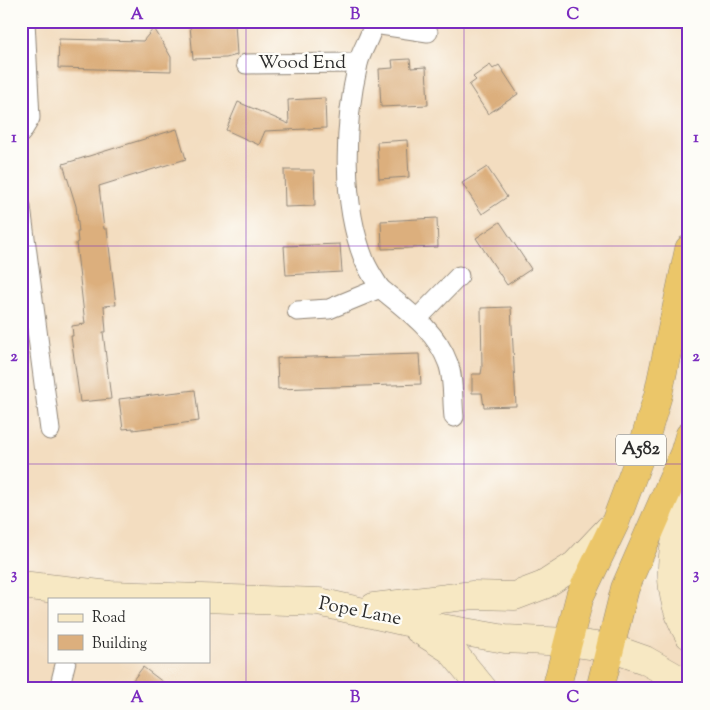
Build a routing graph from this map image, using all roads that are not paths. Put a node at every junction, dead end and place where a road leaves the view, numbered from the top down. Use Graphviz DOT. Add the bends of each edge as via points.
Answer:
graph roads {
  1 [pos="26,21"];
  2 [pos="374,22"];
  3 [pos="428,32"];
  4 [pos="358,63"];
  5 [pos="246,64"];
  6 [pos="21,133"];
  7 [pos="21,207"];
  8 [pos="689,248"];
  9 [pos="459,276"];
  10 [pos="380,288"];
  11 [pos="297,311"];
  12 [pos="417,318"];
  13 [pos="454,417"];
  14 [pos="50,430"];
  15 [pos="689,436"];
  16 [pos="689,494"];
  17 [pos="615,523"];
  18 [pos="21,585"];
  19 [pos="83,596"];
  20 [pos="162,598"];
  21 [pos="210,599"];
  22 [pos="357,609"];
  23 [pos="407,622"];
  24 [pos="689,634"];
  25 [pos="567,642"];
  26 [pos="611,648"];
  27 [pos="66,662"];
  28 [pos="689,685"];
  29 [pos="59,689"];
  30 [pos="483,689"];
  31 [pos="556,689"];
  32 [pos="600,689"];
  1 -- 6 [label="street" via="30,118"];
  2 -- 3 [label="street"];
  2 -- 4 [label="street"];
  4 -- 5 [label="street, Wood End"];
  4 -- 10 [label="street" via="348,124 348,179 355,229 365,262"];
  7 -- 14 [label="street"];
  8 -- 17 [label="highway, A582" via="658,395"];
  9 -- 12 [label="street"];
  10 -- 11 [label="street" via="329,309"];
  10 -- 12 [label="street"];
  12 -- 13 [label="street" via="435,339 449,364"];
  15 -- 26 [label="highway, A582" via="625,588"];
  16 -- 24 [label="street" via="672,550 671,588"];
  17 -- 22 [label="street" via="576,564 544,585 515,596 473,595"];
  17 -- 25 [label="highway, A582" via="580,596"];
  18 -- 19 [label="street, Pope Lane"];
  19 -- 20 [label="street, Pope Lane"];
  21 -- 22 [label="street, Pope Lane" via="319,602"];
  22 -- 23 [label="street, Pope Lane"];
  23 -- 25 [label="street, Pope Lane" via="505,639"];
  23 -- 30 [label="street" via="451,650"];
  25 -- 26 [label="street, Pope Lane"];
  25 -- 31 [label="highway, A582"];
  26 -- 28 [label="street, Pope Lane" via="645,660"];
  26 -- 32 [label="highway, A582"];
  27 -- 29 [label="street"];
}
